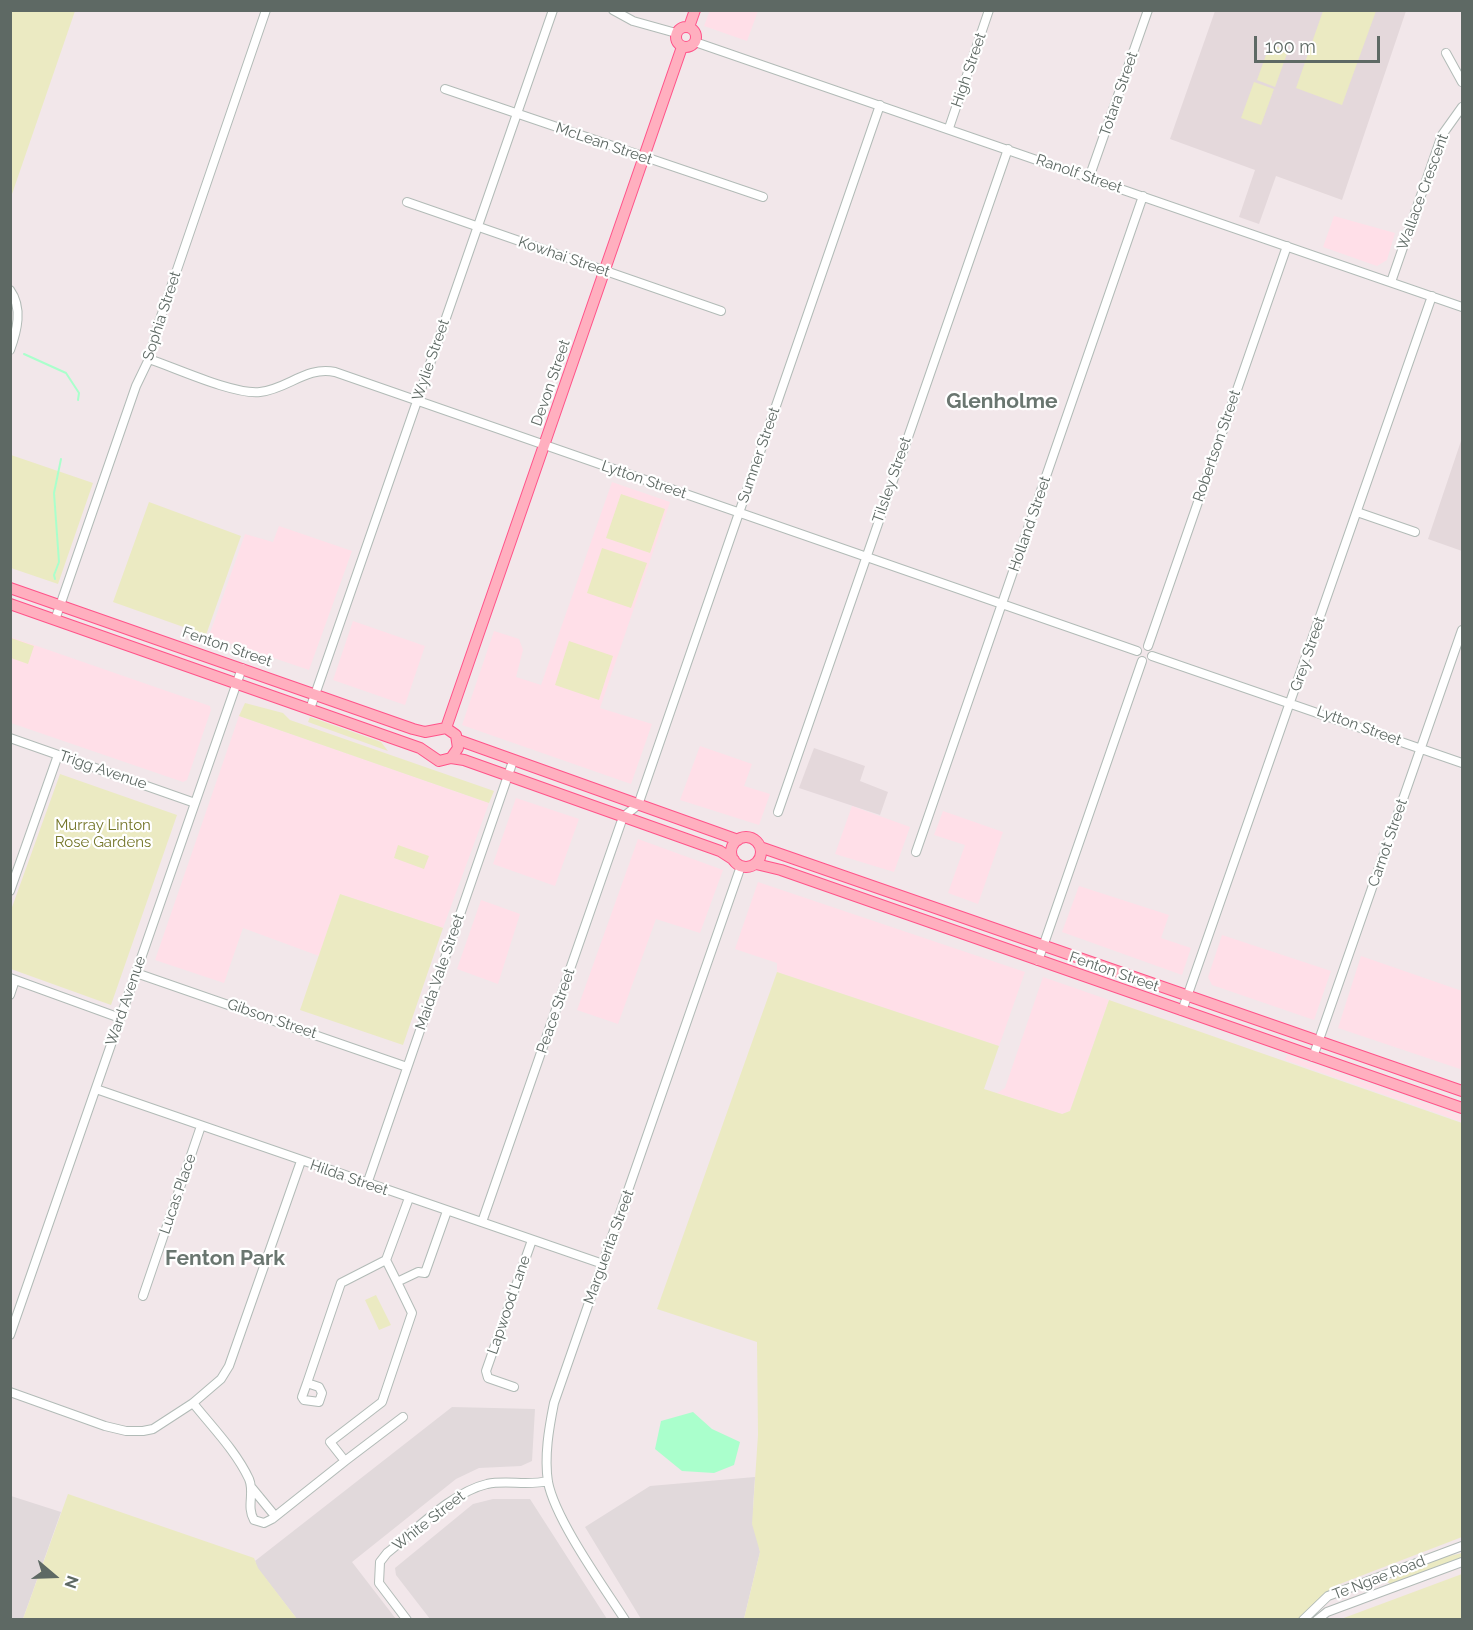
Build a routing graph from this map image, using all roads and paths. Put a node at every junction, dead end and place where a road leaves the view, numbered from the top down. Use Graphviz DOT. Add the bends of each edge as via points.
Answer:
graph roads {
  1 [pos="266,10"];
  2 [pos="553,10"];
  3 [pos="613,10"];
  4 [pos="695,10"];
  5 [pos="989,10"];
  6 [pos="1148,10"];
  7 [pos="689,27"];
  8 [pos="676,33"];
  9 [pos="695,42"];
  10 [pos="682,47"];
  11 [pos="1446,53"];
  12 [pos="1462,82"];
  13 [pos="445,89"];
  14 [pos="880,105"];
  15 [pos="1462,107"];
  16 [pos="517,114"];
  17 [pos="949,128"];
  18 [pos="1008,149"];
  19 [pos="644,158"];
  20 [pos="1089,178"];
  21 [pos="1143,196"];
  22 [pos="764,197"];
  23 [pos="407,202"];
  24 [pos="477,228"];
  25 [pos="1287,246"];
  26 [pos="605,272"];
  27 [pos="1391,282"];
  28 [pos="10,290"];
  29 [pos="1432,296"];
  30 [pos="1462,307"];
  31 [pos="721,311"];
  32 [pos="10,350"];
  33 [pos="149,359"];
  34 [pos="417,401"];
  35 [pos="545,445"];
  36 [pos="1357,512"];
  37 [pos="738,513"];
  38 [pos="1415,532"];
  39 [pos="866,557"];
  40 [pos="10,588"];
  41 [pos="1002,603"];
  42 [pos="10,604"];
  43 [pos="61,605"];
  44 [pos="56,620"];
  45 [pos="1462,630"];
  46 [pos="1148,646"];
  47 [pos="1137,651"];
  48 [pos="1152,656"];
  49 [pos="1142,661"];
  50 [pos="242,668"];
  51 [pos="236,684"];
  52 [pos="315,694"];
  53 [pos="1290,702"];
  54 [pos="310,709"];
  55 [pos="446,728"];
  56 [pos="433,730"];
  57 [pos="10,738"];
  58 [pos="458,740"];
  59 [pos="1420,748"];
  60 [pos="428,754"];
  61 [pos="58,755"];
  62 [pos="451,758"];
  63 [pos="513,761"];
  64 [pos="1462,763"];
  65 [pos="508,776"];
  66 [pos="195,803"];
  67 [pos="638,805"];
  68 [pos="778,812"];
  69 [pos="623,817"];
  70 [pos="738,840"];
  71 [pos="760,847"];
  72 [pos="916,852"];
  73 [pos="738,863"];
  74 [pos="756,864"];
  75 [pos="10,891"];
  76 [pos="900,896"];
  77 [pos="895,912"];
  78 [pos="1044,946"];
  79 [pos="1038,961"];
  80 [pos="136,973"];
  81 [pos="13,979"];
  82 [pos="10,994"];
  83 [pos="1188,996"];
  84 [pos="1182,1011"];
  85 [pos="120,1018"];
  86 [pos="1319,1041"];
  87 [pos="1313,1057"];
  88 [pos="407,1067"];
  89 [pos="96,1089"];
  90 [pos="1462,1091"];
  91 [pos="1462,1105"];
  92 [pos="201,1126"];
  93 [pos="301,1161"];
  94 [pos="367,1184"];
  95 [pos="409,1198"];
  96 [pos="447,1211"];
  97 [pos="482,1222"];
  98 [pos="532,1240"];
  99 [pos="386,1260"];
  100 [pos="603,1264"];
  101 [pos="396,1282"];
  102 [pos="143,1296"];
  103 [pos="10,1335"];
  104 [pos="307,1383"];
  105 [pos="514,1387"];
  106 [pos="10,1392"];
  107 [pos="193,1403"];
  108 [pos="403,1417"];
  109 [pos="345,1461"];
  110 [pos="548,1481"];
  111 [pos="252,1488"];
  112 [pos="275,1516"];
  113 [pos="1462,1546"];
  114 [pos="1462,1562"];
  115 [pos="1378,1578"];
  116 [pos="1383,1592"];
  117 [pos="407,1620"];
  118 [pos="625,1620"];
  119 [pos="1303,1620"];
  120 [pos="1317,1620"];
  1 -- 33 [label="street, Sophia Street"];
  2 -- 16 [label="street, Wylie Street"];
  3 -- 8 [label="street" via="633,21"];
  4 -- 7 [label="main road"];
  5 -- 17 [label="street, High Street"];
  6 -- 20 [label="street, Totara Street"];
  7 -- 8 [label="main road"];
  7 -- 9 [label="main road" via="696,34"];
  8 -- 10 [label="main road" via="676,41"];
  9 -- 10 [label="main road"];
  9 -- 14 [label="street, Ranolf Street"];
  10 -- 19 [label="main road, Devon Street"];
  11 -- 12 [label="street"];
  13 -- 16 [label="street, McLean Street"];
  14 -- 17 [label="street, Ranolf Street"];
  14 -- 37 [label="street, Sumner Street"];
  15 -- 27 [label="street, Wallace Crescent" via="1439,141"];
  16 -- 19 [label="street, McLean Street"];
  16 -- 24 [label="street, Wylie Street"];
  17 -- 18 [label="street, Ranolf Street"];
  18 -- 20 [label="street, Ranolf Street"];
  18 -- 39 [label="street, Tilsley Street"];
  19 -- 22 [label="street, McLean Street"];
  19 -- 26 [label="main road, Devon Street"];
  20 -- 21 [label="street, Ranolf Street"];
  21 -- 25 [label="street, Ranolf Street"];
  21 -- 41 [label="street, Holland Street"];
  23 -- 24 [label="street, Kowhai Street"];
  24 -- 26 [label="street, Kowhai Street"];
  24 -- 34 [label="street, Wylie Street"];
  25 -- 27 [label="street, Ranolf Street"];
  25 -- 46 [label="street, Robertson Street"];
  26 -- 31 [label="street, Kowhai Street"];
  26 -- 35 [label="main road, Devon Street"];
  27 -- 29 [label="street, Ranolf Street"];
  28 -- 32 [label="street" via="18,315"];
  29 -- 30 [label="street, Ranolf Street"];
  29 -- 36 [label="street, Grey Street"];
  33 -- 34 [label="street, Lytton Street" via="249,392 274,389 304,374 328,371"];
  33 -- 43 [label="street, Sophia Street" via="136,386"];
  34 -- 35 [label="street, Lytton Street"];
  34 -- 52 [label="street, Wylie Street"];
  35 -- 37 [label="street, Lytton Street"];
  35 -- 55 [label="main road, Devon Street"];
  36 -- 38 [label="street"];
  36 -- 53 [label="street, Grey Street"];
  37 -- 39 [label="street, Lytton Street"];
  37 -- 67 [label="street, Sumner Street"];
  39 -- 41 [label="street, Lytton Street"];
  39 -- 68 [label="street, Tilsley Street"];
  40 -- 43 [label="main road, Fenton Street"];
  41 -- 47 [label="street, Lytton Street"];
  41 -- 72 [label="street, Holland Street"];
  42 -- 44 [label="main road, Fenton Street"];
  43 -- 44 [label="street, Sophia Street"];
  43 -- 50 [label="main road, Fenton Street"];
  44 -- 51 [label="main road, Fenton Street"];
  45 -- 59 [label="street, Carnot Street"];
  46 -- 47 [label="street"];
  46 -- 48 [label="street"];
  47 -- 49 [label="street"];
  48 -- 49 [label="street"];
  48 -- 53 [label="street, Lytton Street"];
  49 -- 78 [label="street"];
  50 -- 51 [label="street, Ward Avenue"];
  50 -- 52 [label="main road, Fenton Street"];
  51 -- 54 [label="main road, Fenton Street"];
  51 -- 66 [label="street, Ward Avenue"];
  52 -- 54 [label="street, Wylie Street"];
  52 -- 56 [label="main road, Fenton Street" via="413,729"];
  53 -- 59 [label="street, Lytton Street"];
  53 -- 83 [label="street, Grey Street"];
  54 -- 60 [label="main road, Fenton Street"];
  55 -- 56 [label="main road"];
  55 -- 58 [label="main road"];
  56 -- 60 [label="main road" via="426,739"];
  57 -- 61 [label="street, Trigg Avenue"];
  58 -- 62 [label="main road"];
  58 -- 63 [label="main road"];
  59 -- 64 [label="street, Lytton Street"];
  59 -- 86 [label="street, Carnot Street"];
  60 -- 62 [label="main road" via="439,761"];
  61 -- 66 [label="street, Trigg Avenue"];
  61 -- 75 [label="street"];
  62 -- 65 [label="main road"];
  63 -- 65 [label="street, Maida Vale Street"];
  63 -- 67 [label="main road"];
  65 -- 69 [label="main road"];
  65 -- 88 [label="street, Maida Vale Street"];
  66 -- 80 [label="street, Ward Avenue"];
  67 -- 69 [label="street"];
  67 -- 70 [label="main road"];
  69 -- 73 [label="main road" via="720,851"];
  69 -- 97 [label="street, Peace Street"];
  70 -- 71 [label="main road" via="747,838"];
  70 -- 73 [label="main road" via="732,849"];
  71 -- 74 [label="main road"];
  71 -- 76 [label="main road, Fenton Street"];
  73 -- 74 [label="main road"];
  73 -- 100 [label="street, Marguerita Street"];
  74 -- 77 [label="main road, Fenton Street"];
  76 -- 77 [label="main road"];
  76 -- 78 [label="main road, Fenton Street"];
  77 -- 79 [label="main road, Fenton Street"];
  78 -- 79 [label="street"];
  78 -- 83 [label="main road, Fenton Street"];
  79 -- 84 [label="main road, Fenton Street"];
  80 -- 85 [label="street, Ward Avenue"];
  80 -- 88 [label="street, Gibson Street"];
  81 -- 82 [label="street"];
  81 -- 85 [label="street"];
  83 -- 84 [label="street, Grey Street"];
  83 -- 86 [label="main road, Fenton Street"];
  84 -- 87 [label="main road, Fenton Street"];
  85 -- 89 [label="street, Ward Avenue"];
  86 -- 87 [label="street, Carnot Street"];
  86 -- 90 [label="main road, Fenton Street"];
  87 -- 91 [label="main road, Fenton Street"];
  88 -- 94 [label="street, Maida Vale Street"];
  89 -- 92 [label="street, Hilda Street"];
  89 -- 103 [label="street, Ward Avenue"];
  92 -- 93 [label="street, Hilda Street"];
  92 -- 102 [label="street, Lucas Place"];
  93 -- 94 [label="street, Hilda Street"];
  93 -- 107 [label="street" via="229,1366 222,1378"];
  94 -- 95 [label="street, Hilda Street"];
  95 -- 96 [label="street, Hilda Street"];
  95 -- 99 [label="street"];
  96 -- 97 [label="street, Hilda Street"];
  96 -- 101 [label="street" via="425,1273 418,1272"];
  97 -- 98 [label="street, Hilda Street"];
  98 -- 100 [label="street, Hilda Street"];
  98 -- 105 [label="street, Lapwood Lane" via="486,1371 488,1378"];
  99 -- 101 [label="street"];
  99 -- 104 [label="street" via="341,1283"];
  100 -- 110 [label="street, Marguerita Street" via="554,1403"];
  101 -- 109 [label="street" via="412,1313 382,1402 330,1442"];
  106 -- 107 [label="street" via="126,1431 153,1429"];
  107 -- 111 [label="street" via="241,1463"];
  108 -- 109 [label="street"];
  109 -- 112 [label="street"];
  110 -- 117 [label="street, White Street" via="503,1482 470,1490 456,1497 387,1554 380,1562 379,1583"];
  110 -- 118 [label="street, Marguerita Street" via="561,1517"];
  111 -- 112 [label="street"];
  111 -- 112 [label="street" via="250,1510 254,1520 264,1523"];
  113 -- 115 [label="street, Te Ngae Road"];
  114 -- 116 [label="street, Te Ngae Road"];
  115 -- 116 [label="street"];
  115 -- 119 [label="street, Te Ngae Road" via="1328,1596"];
  116 -- 120 [label="street, Te Ngae Road" via="1327,1612"];
}
